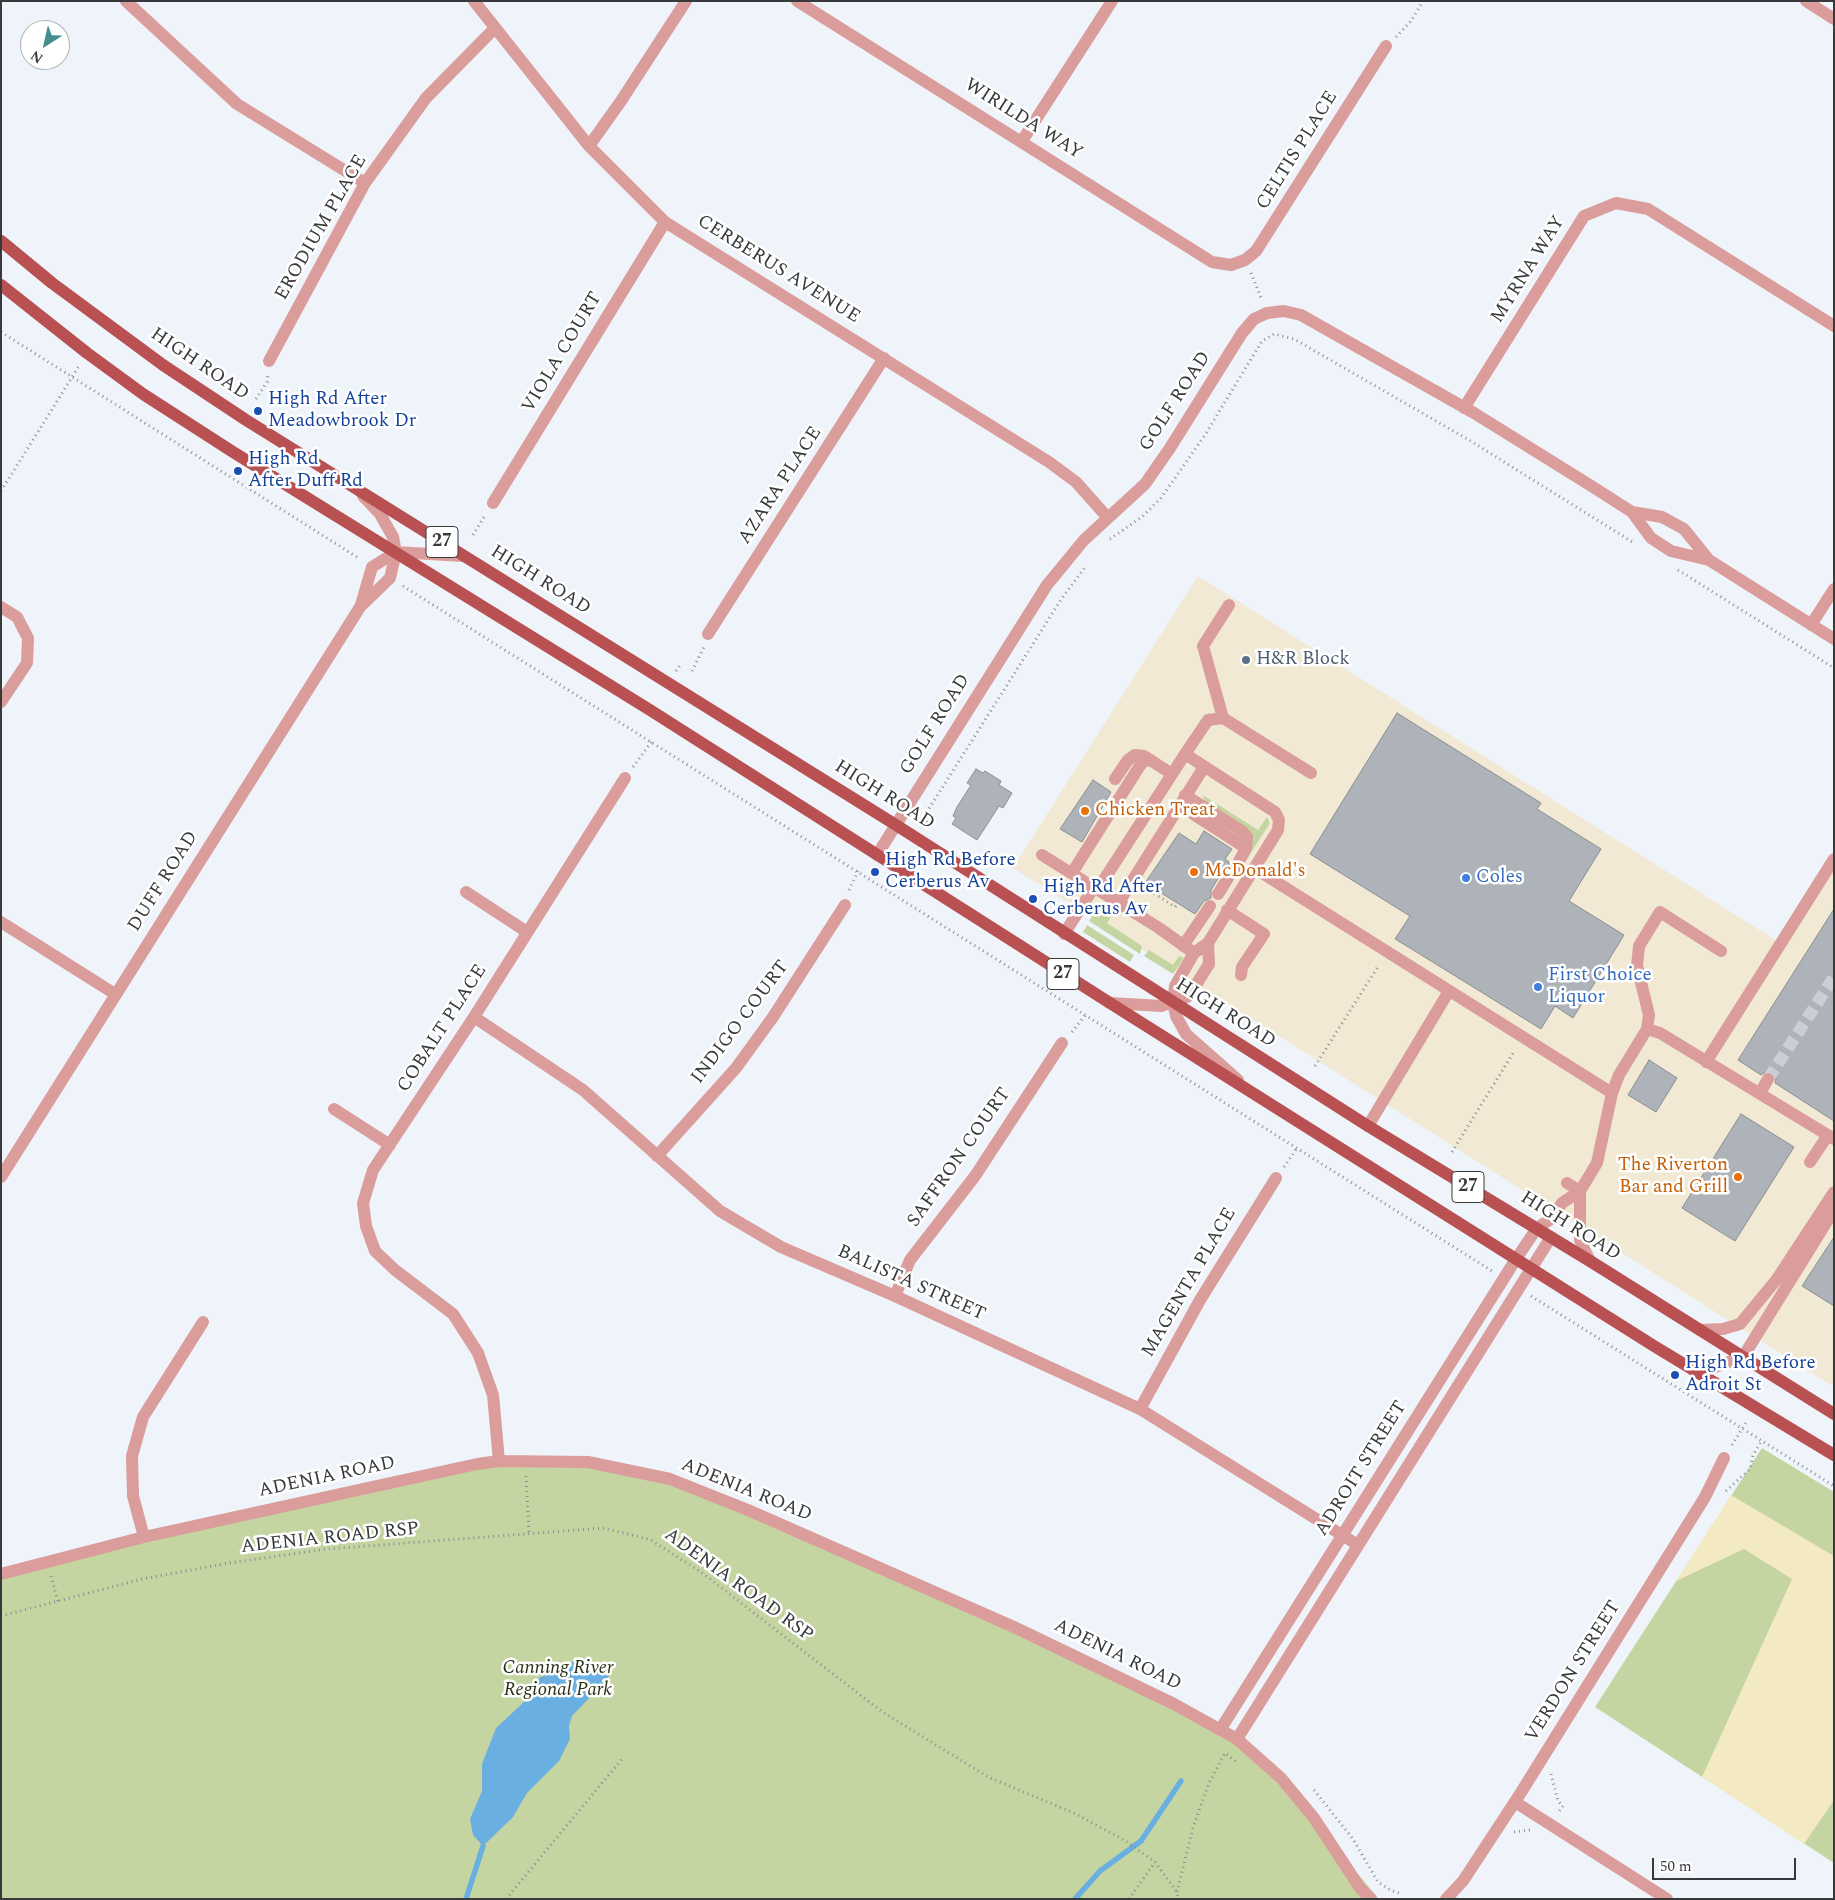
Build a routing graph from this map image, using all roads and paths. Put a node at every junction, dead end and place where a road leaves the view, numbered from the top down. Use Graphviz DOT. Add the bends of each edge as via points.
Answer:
graph roads {
  1 [pos="126,1"];
  2 [pos="474,1"];
  3 [pos="686,1"];
  4 [pos="797,1"];
  5 [pos="1112,1"];
  6 [pos="1423,1"];
  7 [pos="1806,1"];
  8 [pos="1834,19"];
  9 [pos="494,29"];
  10 [pos="1386,46"];
  11 [pos="1022,141"];
  12 [pos="589,146"];
  13 [pos="365,183"];
  14 [pos="665,222"];
  15 [pos="1,241"];
  16 [pos="1245,260"];
  17 [pos="1231,265"];
  18 [pos="1,285"];
  19 [pos="1264,302"];
  20 [pos="1834,326"];
  21 [pos="1,332"];
  22 [pos="87,353"];
  23 [pos="884,358"];
  24 [pos="269,361"];
  25 [pos="73,377"];
  26 [pos="256,399"];
  27 [pos="1464,408"];
  28 [pos="356,489"];
  29 [pos="1,491"];
  30 [pos="493,503"];
  31 [pos="1632,512"];
  32 [pos="1108,518"];
  33 [pos="473,535"];
  34 [pos="1106,542"];
  35 [pos="1635,544"];
  36 [pos="396,552"];
  37 [pos="464,556"];
  38 [pos="1709,560"];
  39 [pos="1089,562"];
  40 [pos="372,567"];
  41 [pos="1677,570"];
  42 [pos="390,578"];
  43 [pos="1834,589"];
  44 [pos="1229,604"];
  45 [pos="1,607"];
  46 [pos="360,607"];
  47 [pos="1811,625"];
  48 [pos="708,634"];
  49 [pos="1834,639"];
  50 [pos="1834,668"];
  51 [pos="692,671"];
  52 [pos="1,702"];
  53 [pos="1223,718"];
  54 [pos="652,741"];
  55 [pos="1185,754"];
  56 [pos="1151,760"];
  57 [pos="1204,766"];
  58 [pos="1311,773"];
  59 [pos="1172,774"];
  60 [pos="625,778"];
  61 [pos="1115,779"];
  62 [pos="1182,800"];
  63 [pos="927,822"];
  64 [pos="896,826"];
  65 [pos="1042,855"];
  66 [pos="877,856"];
  67 [pos="1834,859"];
  68 [pos="1236,866"];
  69 [pos="1254,868"];
  70 [pos="858,871"];
  71 [pos="1072,873"];
  72 [pos="1228,878"];
  73 [pos="1096,888"];
  74 [pos="466,892"];
  75 [pos="1218,894"];
  76 [pos="1119,902"];
  77 [pos="845,905"];
  78 [pos="1224,915"];
  79 [pos="1,922"];
  80 [pos="527,932"];
  81 [pos="1064,934"];
  82 [pos="1208,943"];
  83 [pos="1183,946"];
  84 [pos="1721,951"];
  85 [pos="1387,952"];
  86 [pos="1194,953"];
  87 [pos="1241,975"];
  88 [pos="1449,991"];
  89 [pos="115,994"];
  90 [pos="1173,1003"];
  91 [pos="1110,1004"];
  92 [pos="1086,1014"];
  93 [pos="474,1018"];
  94 [pos="1647,1029"];
  95 [pos="1522,1038"];
  96 [pos="1062,1043"];
  97 [pos="1706,1062"];
  98 [pos="1315,1066"];
  99 [pos="1768,1079"];
  100 [pos="1248,1091"];
  101 [pos="1612,1093"];
  102 [pos="1760,1093"];
  103 [pos="334,1109"];
  104 [pos="1368,1126"];
  105 [pos="1831,1137"];
  106 [pos="390,1146"];
  107 [pos="1296,1148"];
  108 [pos="1452,1152"];
  109 [pos="657,1156"];
  110 [pos="1810,1162"];
  111 [pos="1,1177"];
  112 [pos="1276,1178"];
  113 [pos="1567,1183"];
  114 [pos="1580,1191"];
  115 [pos="1834,1192"];
  116 [pos="1834,1210"];
  117 [pos="1537,1228"];
  118 [pos="1551,1237"];
  119 [pos="1516,1259"];
  120 [pos="1590,1261"];
  121 [pos="1530,1269"];
  122 [pos="1504,1278"];
  123 [pos="1519,1287"];
  124 [pos="896,1296"];
  125 [pos="1535,1298"];
  126 [pos="1530,1300"];
  127 [pos="203,1322"];
  128 [pos="1700,1330"];
  129 [pos="1743,1357"];
  130 [pos="1693,1370"];
  131 [pos="1140,1409"];
  132 [pos="1834,1414"];
  133 [pos="1761,1442"];
  134 [pos="1834,1455"];
  135 [pos="1724,1458"];
  136 [pos="525,1460"];
  137 [pos="499,1461"];
  138 [pos="1834,1486"];
  139 [pos="1722,1499"];
  140 [pos="529,1532"];
  141 [pos="1343,1535"];
  142 [pos="144,1537"];
  143 [pos="1358,1544"];
  144 [pos="48,1564"];
  145 [pos="1,1574"];
  146 [pos="58,1602"];
  147 [pos="1,1616"];
  148 [pos="1220,1730"];
  149 [pos="1237,1739"];
  150 [pos="622,1759"];
  151 [pos="1239,1764"];
  152 [pos="1551,1773"];
  153 [pos="1311,1787"];
  154 [pos="1515,1802"];
  155 [pos="1551,1824"];
  156 [pos="1510,1839"];
  157 [pos="1155,1862"];
  158 [pos="1177,1892"];
  159 [pos="1402,1894"];
  160 [pos="506,1899"];
  161 [pos="1130,1899"];
  162 [pos="1178,1899"];
  163 [pos="1371,1899"];
  164 [pos="1446,1899"];
  165 [pos="1667,1899"];
  1 -- 13 [label="street" via="237,104"];
  2 -- 9 [label="street, CERBERUS AVENUE"];
  3 -- 12 [label="street"];
  4 -- 11 [label="street, WIRILDA WAY"];
  5 -- 11 [label="street"];
  6 -- 10 [label="path" via="1411,21"];
  7 -- 8 [label="street"];
  9 -- 12 [label="street, CERBERUS AVENUE"];
  9 -- 13 [label="street, ERODIUM PLACE" via="426,98"];
  10 -- 16 [label="street, CELTIS PLACE" via="1256,251"];
  11 -- 17 [label="street, WIRILDA WAY" via="1212,262"];
  12 -- 14 [label="street, CERBERUS AVENUE"];
  13 -- 24 [label="street, ERODIUM PLACE"];
  14 -- 23 [label="street, CERBERUS AVENUE"];
  14 -- 30 [label="street, VIOLA COURT"];
  15 -- 28 [label="main road, HIGH ROAD / 27" via="163,365"];
  16 -- 17 [label="street, CELTIS PLACE"];
  16 -- 19 [label="path"];
  18 -- 22 [label="main road, 27"];
  20 -- 27 [label="street, MYRNA WAY" via="1648,209 1616,203 1584,216"];
  21 -- 25 [label="path"];
  22 -- 25 [label="path"];
  22 -- 36 [label="main road, 27" via="192,426"];
  23 -- 32 [label="street, CERBERUS AVENUE" via="1050,462 1076,482"];
  23 -- 48 [label="street, AZARA PLACE"];
  24 -- 26 [label="path" via="267,382"];
  25 -- 29 [label="path"];
  25 -- 40 [label="path"];
  27 -- 31 [label="street, GOLF ROAD"];
  27 -- 32 [label="street, GOLF ROAD" via="1300,315 1284,310 1267,313 1254,320 1242,333 1145,484"];
  28 -- 36 [label="street" via="380,514 393,537"];
  28 -- 37 [label="main road, HIGH ROAD / 27"];
  30 -- 33 [label="path"];
  31 -- 38 [label="street, GOLF ROAD" via="1662,517 1684,529"];
  31 -- 38 [label="street, GOLF ROAD" via="1650,538 1671,551"];
  32 -- 64 [label="street, GOLF ROAD" via="1084,540 1047,585"];
  34 -- 35 [label="path" via="1143,516 1161,498 1205,435 1262,341 1274,334 1294,339 1469,440"];
  36 -- 37 [label="street"];
  36 -- 40 [label="street"];
  36 -- 42 [label="street"];
  36 -- 66 [label="main road, 27"];
  37 -- 64 [label="main road, HIGH ROAD / 27"];
  38 -- 47 [label="street, GOLF ROAD"];
  39 -- 63 [label="path" via="1062,598 925,815"];
  40 -- 46 [label="street, DUFF ROAD"];
  41 -- 50 [label="path"];
  42 -- 46 [label="street, DUFF ROAD"];
  42 -- 54 [label="path"];
  43 -- 47 [label="street"];
  44 -- 53 [label="street" via="1203,646"];
  45 -- 52 [label="street" via="18,617 28,638 27,663"];
  46 -- 89 [label="street, DUFF ROAD"];
  47 -- 49 [label="street, GOLF ROAD"];
  48 -- 51 [label="path" via="701,657"];
  53 -- 55 [label="street" via="1208,720"];
  53 -- 58 [label="street"];
  54 -- 60 [label="path"];
  54 -- 70 [label="path"];
  55 -- 57 [label="street"];
  55 -- 59 [label="street"];
  56 -- 59 [label="street"];
  56 -- 61 [label="street" via="1135,755"];
  56 -- 71 [label="street" via="1144,761 1139,767"];
  57 -- 62 [label="street"];
  57 -- 69 [label="street" via="1275,812 1279,820 1278,830"];
  59 -- 73 [label="street"];
  60 -- 80 [label="street, COBALT PLACE"];
  62 -- 68 [label="street" via="1246,848"];
  62 -- 76 [label="street"];
  64 -- 66 [label="street, GOLF ROAD"];
  64 -- 81 [label="main road, HIGH ROAD / 27"];
  65 -- 71 [label="street"];
  66 -- 91 [label="main road, 27"];
  67 -- 97 [label="street"];
  69 -- 78 [label="street"];
  69 -- 85 [label="street"];
  70 -- 77 [label="path"];
  70 -- 92 [label="path"];
  71 -- 73 [label="street"];
  72 -- 75 [label="street"];
  73 -- 76 [label="street"];
  73 -- 81 [label="street"];
  74 -- 80 [label="street"];
  76 -- 83 [label="street"];
  77 -- 109 [label="street, INDIGO COURT" via="736,1068"];
  78 -- 82 [label="street"];
  78 -- 83 [label="street" via="1208,909"];
  78 -- 87 [label="street" via="1264,934 1242,967"];
  79 -- 89 [label="street"];
  80 -- 93 [label="street, COBALT PLACE"];
  81 -- 90 [label="main road, HIGH ROAD / 27"];
  82 -- 86 [label="street"];
  82 -- 90 [label="street" via="1208,964 1189,996"];
  83 -- 86 [label="street"];
  84 -- 94 [label="street" via="1660,912 1638,946 1637,966 1649,1015"];
  85 -- 88 [label="street"];
  85 -- 98 [label="path"];
  86 -- 90 [label="street" via="1175,986"];
  88 -- 95 [label="street"];
  88 -- 104 [label="street"];
  89 -- 111 [label="street, DUFF ROAD"];
  90 -- 91 [label="street" via="1146,1007"];
  90 -- 100 [label="street" via="1186,1034"];
  90 -- 104 [label="main road, HIGH ROAD / 27"];
  91 -- 100 [label="main road, 27"];
  92 -- 96 [label="path"];
  92 -- 107 [label="path"];
  93 -- 106 [label="street, COBALT PLACE"];
  93 -- 109 [label="street, BALISTA STREET" via="583,1090"];
  94 -- 97 [label="street" via="1660,1033"];
  94 -- 101 [label="street"];
  95 -- 101 [label="street"];
  95 -- 108 [label="path"];
  96 -- 124 [label="street, SAFFRON COURT" via="976,1176 910,1260"];
  97 -- 102 [label="street"];
  99 -- 102 [label="street"];
  100 -- 119 [label="main road, 27"];
  101 -- 114 [label="street" via="1598,1142 1597,1163"];
  102 -- 105 [label="street"];
  103 -- 106 [label="street"];
  104 -- 117 [label="main road, HIGH ROAD / 27"];
  105 -- 110 [label="street"];
  106 -- 137 [label="street, COBALT PLACE" via="374,1170 363,1202 366,1226 376,1251 395,1270 452,1314 478,1353 494,1395"];
  107 -- 112 [label="path"];
  107 -- 122 [label="path"];
  109 -- 124 [label="street, BALISTA STREET" via="720,1211 781,1246"];
  112 -- 131 [label="street, MAGENTA PLACE" via="1200,1300"];
  113 -- 114 [label="street"];
  114 -- 117 [label="street, ADROIT STREET" via="1562,1203 1551,1219"];
  114 -- 120 [label="street" via="1580,1240"];
  115 -- 128 [label="street" via="1778,1279 1740,1324"];
  116 -- 129 [label="street"];
  117 -- 118 [label="main road, HIGH ROAD / 27"];
  117 -- 119 [label="street, ADROIT STREET"];
  118 -- 120 [label="main road, HIGH ROAD / 27"];
  118 -- 121 [label="street, ADROIT STREET"];
  119 -- 121 [label="main road, 27"];
  119 -- 122 [label="street, ADROIT STREET"];
  120 -- 128 [label="main road, HIGH ROAD / 27"];
  121 -- 123 [label="street, ADROIT STREET"];
  121 -- 130 [label="main road, 27"];
  122 -- 141 [label="street, ADROIT STREET"];
  123 -- 125 [label="path"];
  123 -- 143 [label="street, ADROIT STREET"];
  124 -- 131 [label="street, BALISTA STREET"];
  125 -- 126 [label="path"];
  125 -- 133 [label="path"];
  127 -- 142 [label="street" via="143,1417 132,1456 133,1496"];
  128 -- 129 [label="main road, HIGH ROAD / 27"];
  129 -- 130 [label="street" via="1712,1368"];
  129 -- 132 [label="main road, HIGH ROAD / 27"];
  130 -- 134 [label="main road, 27"];
  131 -- 141 [label="street, BALISTA STREET"];
  133 -- 138 [label="path"];
  133 -- 139 [label="path" via="1753,1454 1750,1468"];
  135 -- 154 [label="street, VERDON STREET" via="1705,1497"];
  136 -- 137 [label="street, ADENIA ROAD"];
  136 -- 140 [label="path"];
  136 -- 148 [label="street, ADENIA ROAD" via="588,1462 670,1479 1014,1627 1174,1704"];
  137 -- 142 [label="street, ADENIA ROAD"];
  140 -- 146 [label="path, ADENIA ROAD RSP" via="442,1542 327,1549 229,1563 142,1579"];
  140 -- 157 [label="path, ADENIA ROAD RSP" via="604,1528 652,1540 701,1572 881,1711 988,1777 1074,1813 1124,1840"];
  141 -- 143 [label="street, BALISTA STREET"];
  141 -- 148 [label="street, ADROIT STREET"];
  142 -- 144 [label="street, ADENIA ROAD"];
  143 -- 149 [label="street, ADROIT STREET"];
  144 -- 145 [label="street, ADENIA ROAD"];
  144 -- 146 [label="path"];
  146 -- 147 [label="path, ADENIA ROAD RSP"];
  148 -- 149 [label="street, ADENIA ROAD"];
  149 -- 163 [label="street, ADENIA ROAD" via="1281,1778 1314,1818 1360,1888"];
  150 -- 160 [label="path"];
  151 -- 158 [label="path" via="1225,1753 1208,1785"];
  152 -- 155 [label="path" via="1558,1801 1563,1806"];
  153 -- 159 [label="path" via="1353,1839 1378,1882"];
  154 -- 155 [label="street"];
  154 -- 164 [label="street, VERDON STREET" via="1463,1881"];
  155 -- 156 [label="path" via="1544,1836 1529,1830 1515,1831"];
  155 -- 165 [label="street"];
  157 -- 158 [label="path, ADENIA ROAD RSP"];
  157 -- 161 [label="path"];
  158 -- 162 [label="path, ADENIA ROAD RSP"];
}
